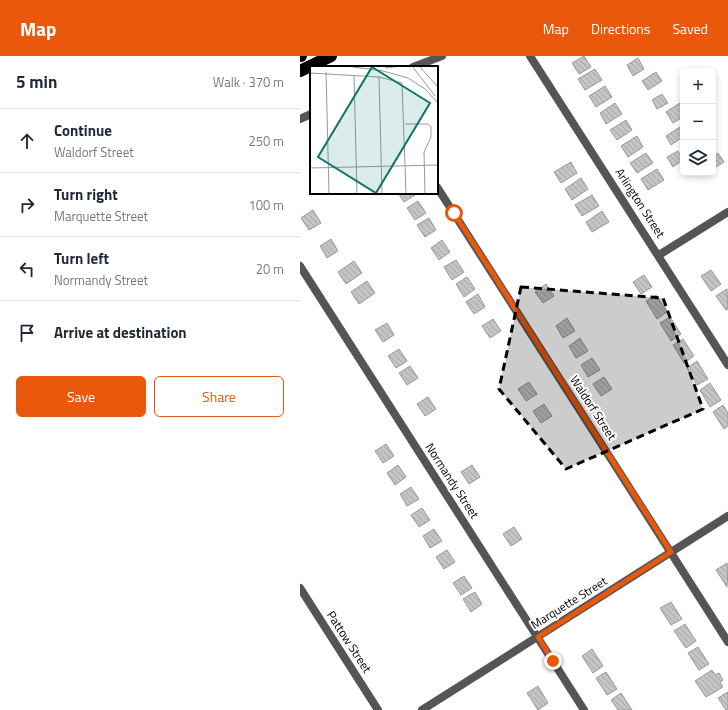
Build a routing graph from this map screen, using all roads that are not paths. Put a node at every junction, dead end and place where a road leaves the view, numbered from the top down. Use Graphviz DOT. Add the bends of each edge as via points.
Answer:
graph roads {
  1 [pos="331,56"];
  2 [pos="442,56"];
  3 [pos="530,56"];
  4 [pos="310,66"];
  5 [pos="310,66"];
  6 [pos="416,66"];
  7 [pos="300,71"];
  8 [pos="310,115"];
  9 [pos="300,120"];
  10 [pos="438,188"];
  11 [pos="728,212"];
  12 [pos="659,256"];
  13 [pos="300,266"];
  14 [pos="728,365"];
  15 [pos="728,516"];
  16 [pos="671,552"];
  17 [pos="300,588"];
  18 [pos="538,637"];
  19 [pos="728,642"];
  20 [pos="378,710"];
  21 [pos="422,710"];
  22 [pos="584,710"];
  1 -- 5 [label="highway"];
  2 -- 6 [label="street"];
  3 -- 12 [label="street, Arlington Street"];
  4 -- 7 [label="highway"];
  8 -- 9 [label="street"];
  10 -- 16 [label="street, Waldorf Street"];
  11 -- 12 [label="street"];
  12 -- 14 [label="street, Arlington Street"];
  13 -- 18 [label="street, Normandy Street"];
  15 -- 16 [label="street, Marquette Street"];
  16 -- 18 [label="street, Marquette Street"];
  16 -- 19 [label="street, Waldorf Street"];
  17 -- 20 [label="street, Pattow Street"];
  18 -- 21 [label="street, Marquette Street"];
  18 -- 22 [label="street, Normandy Street"];
}
